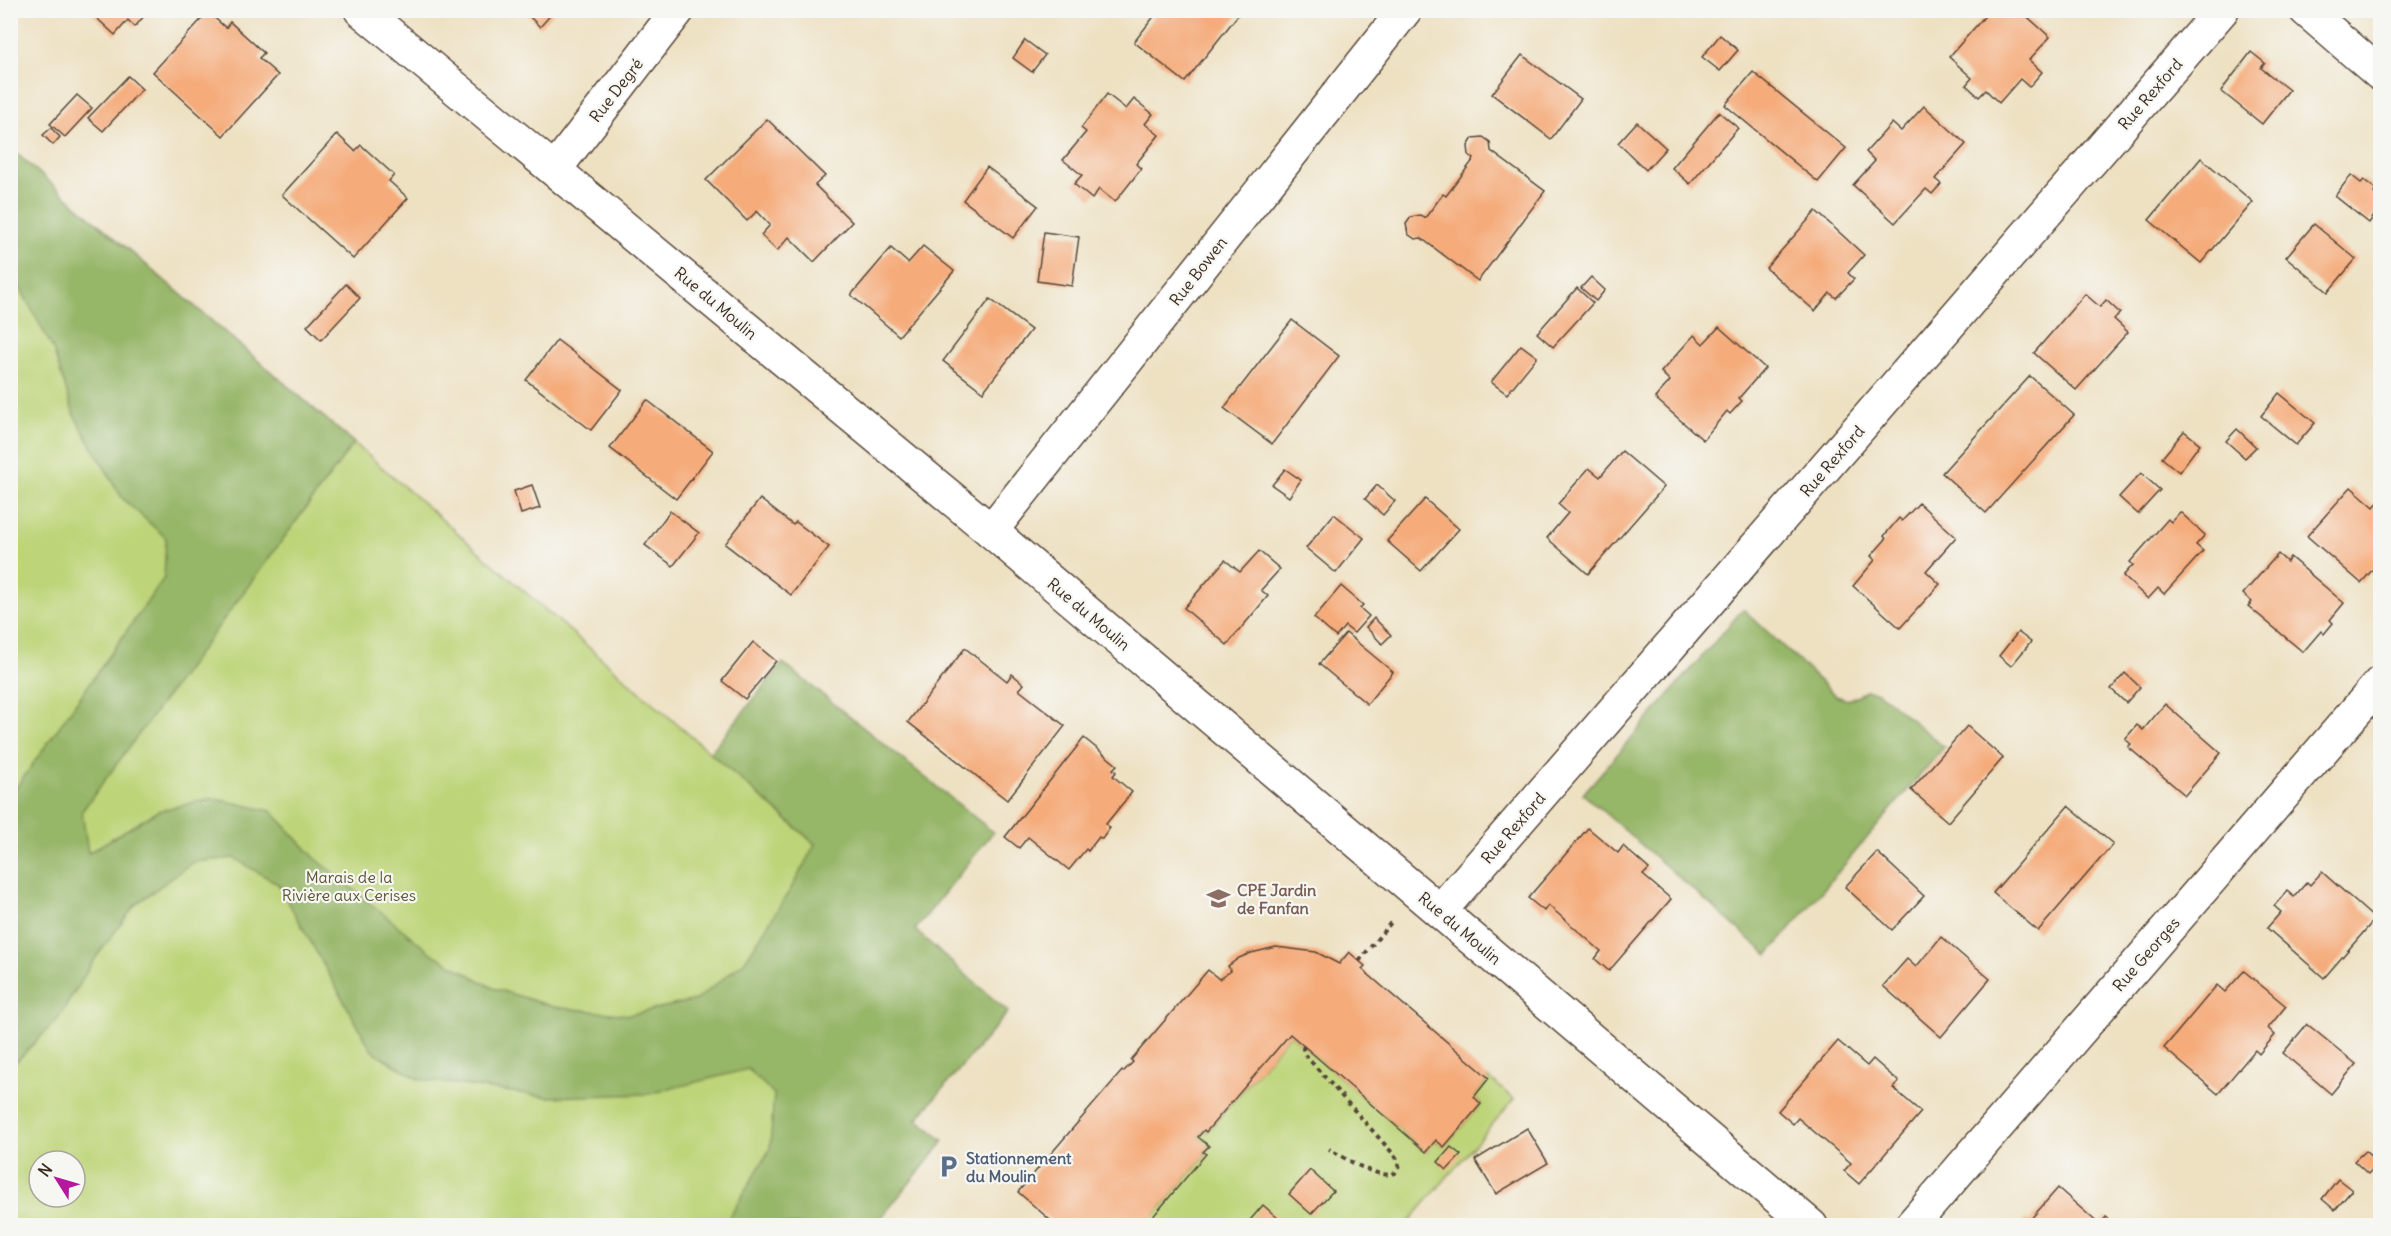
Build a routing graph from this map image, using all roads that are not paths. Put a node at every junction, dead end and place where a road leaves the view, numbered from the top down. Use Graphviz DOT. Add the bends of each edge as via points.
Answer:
graph roads {
  1 [pos="361,10"];
  2 [pos="678,10"];
  3 [pos="1404,10"];
  4 [pos="2222,10"];
  5 [pos="2306,10"];
  6 [pos="2380,74"];
  7 [pos="555,169"];
  8 [pos="991,531"];
  9 [pos="2380,683"];
  10 [pos="1429,902"];
  11 [pos="1811,1226"];
  12 [pos="1911,1226"];
  1 -- 7 [label="street, Rue du Moulin"];
  2 -- 7 [label="street, Rue Degré"];
  3 -- 8 [label="street, Rue Bowen"];
  4 -- 10 [label="street, Rue Rexford"];
  5 -- 6 [label="street"];
  7 -- 8 [label="street, Rue du Moulin"];
  8 -- 10 [label="street, Rue du Moulin"];
  9 -- 12 [label="street, Rue Georges"];
  10 -- 11 [label="street, Rue du Moulin"];
}
